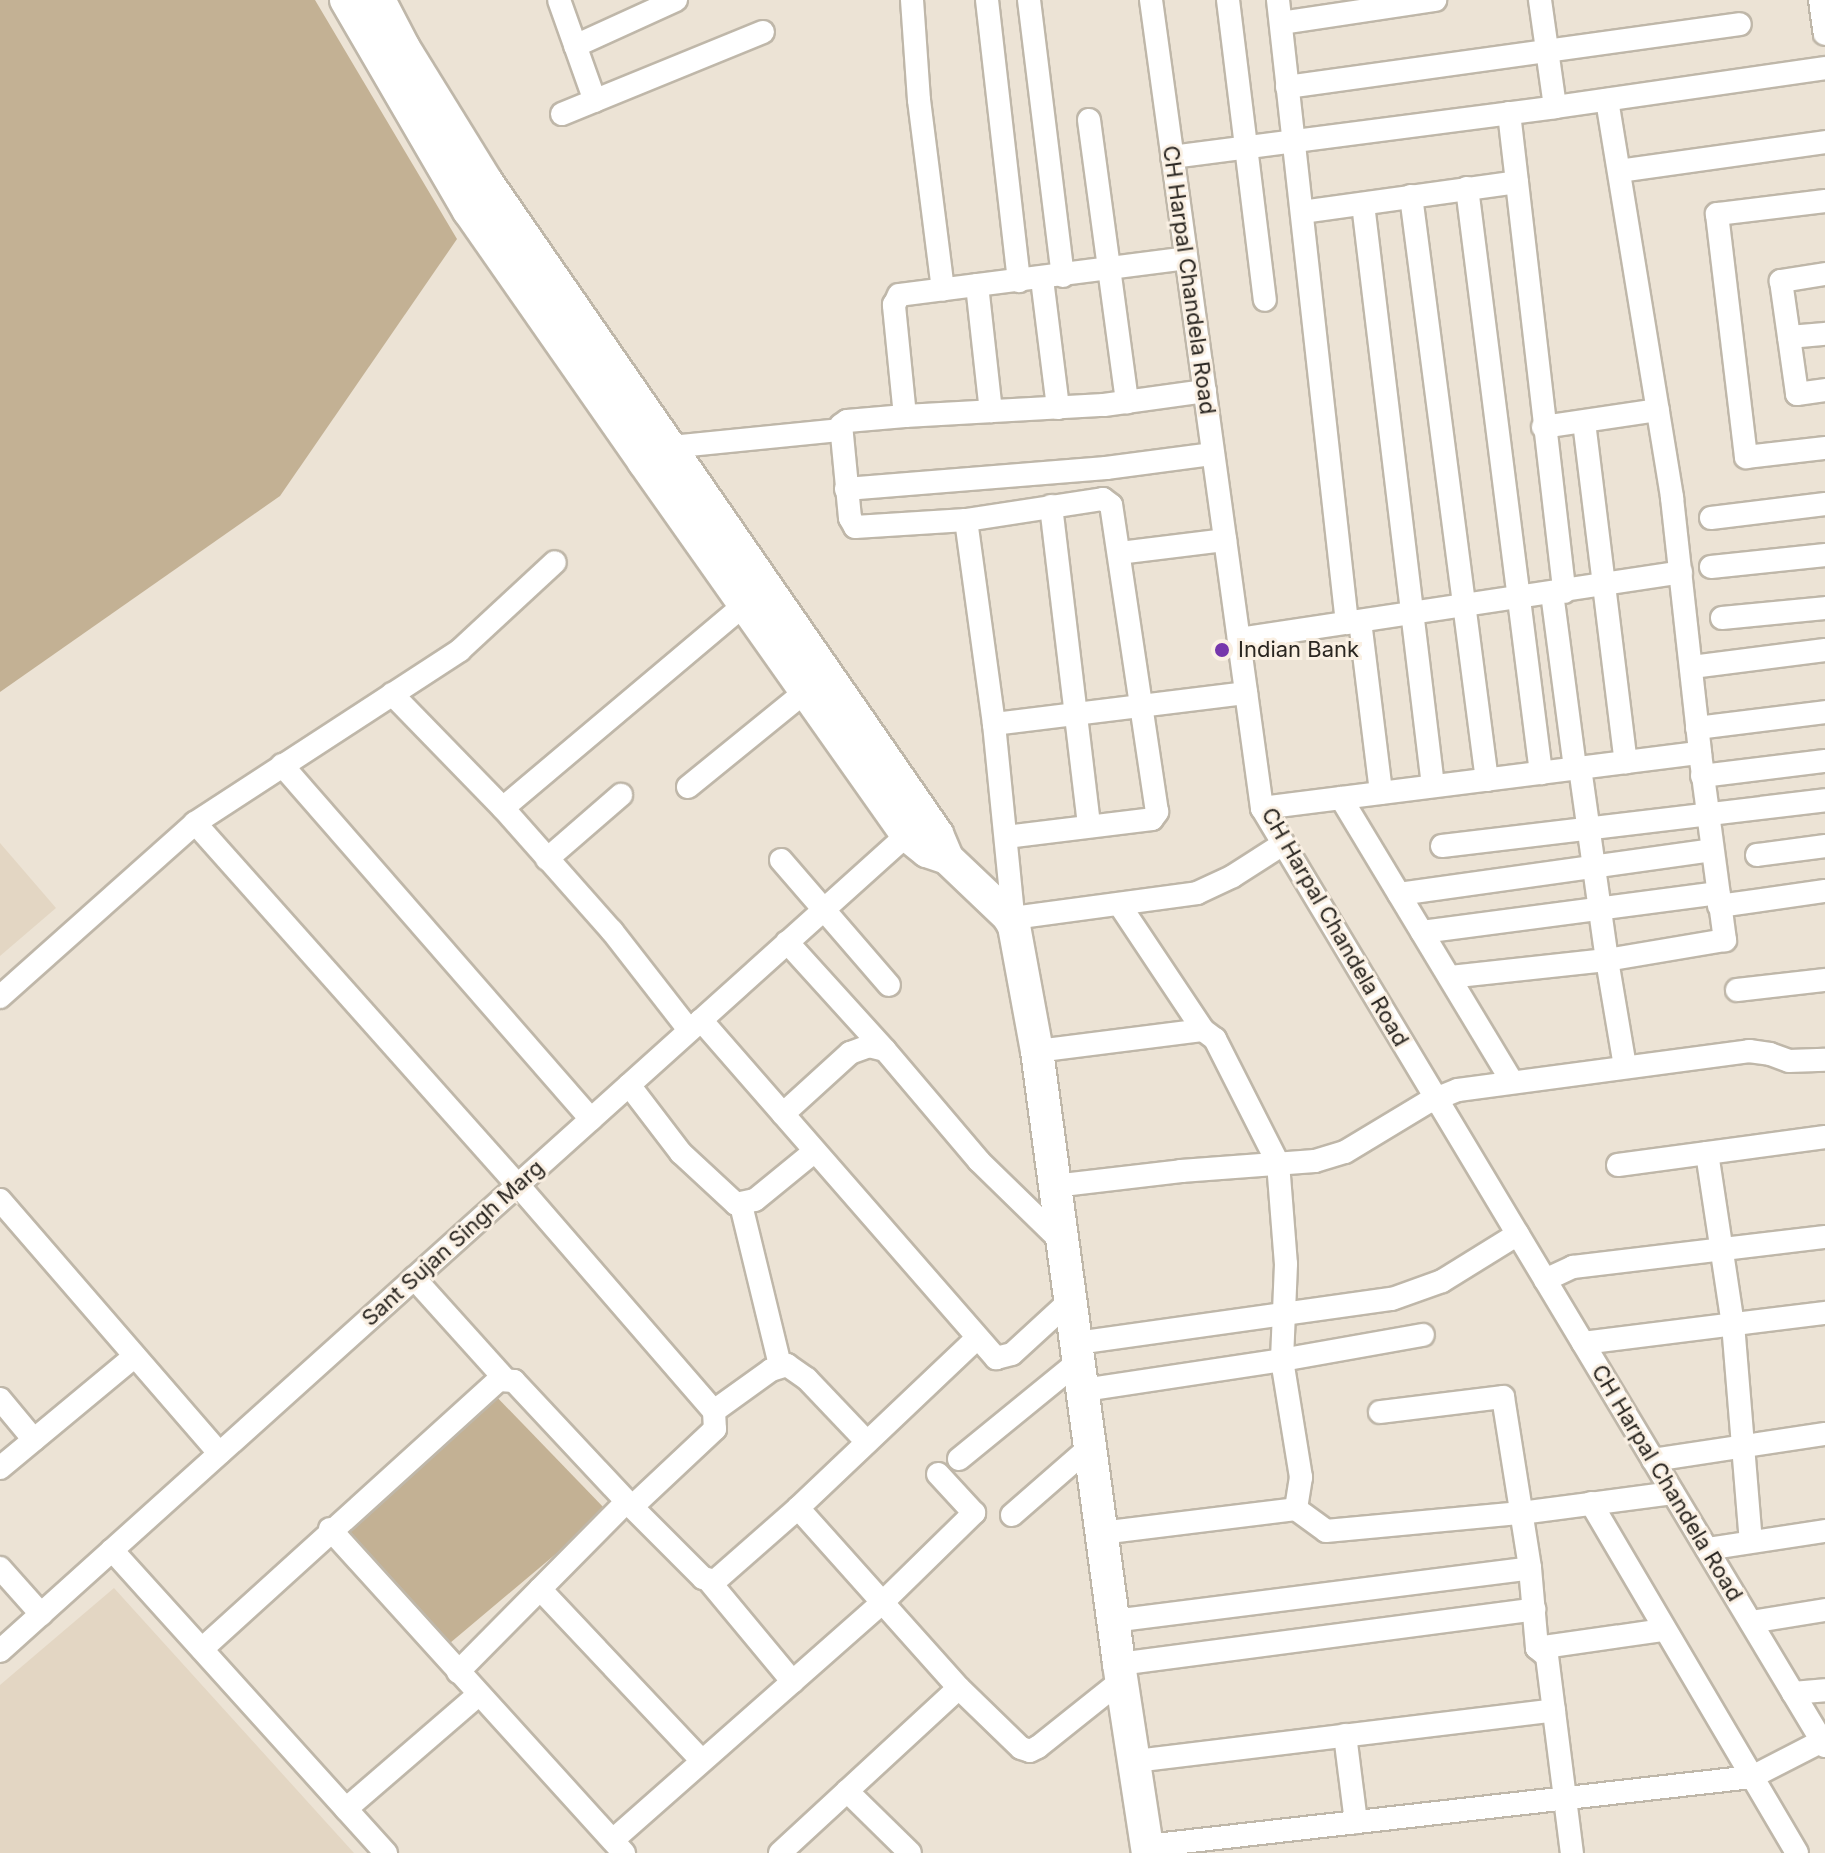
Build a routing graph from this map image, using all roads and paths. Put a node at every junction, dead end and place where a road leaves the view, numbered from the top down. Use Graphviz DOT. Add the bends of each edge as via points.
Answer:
graph roads {
  1 [pos="346,0"];
  2 [pos="379,0"];
  3 [pos="559,0"];
  4 [pos="676,0"];
  5 [pos="912,0"];
  6 [pos="987,0"];
  7 [pos="1029,0"];
  8 [pos="1151,0"];
  9 [pos="1228,0"];
  10 [pos="1278,0"];
  11 [pos="1435,0"];
  12 [pos="1540,0"];
  13 [pos="1820,0"];
  14 [pos="1281,23"];
  15 [pos="1740,24"];
  16 [pos="763,32"];
  17 [pos="1825,34"];
  18 [pos="575,46"];
  19 [pos="1547,51"];
  20 [pos="1825,68"];
  21 [pos="1287,87"];
  22 [pos="1607,100"];
  23 [pos="595,101"];
  24 [pos="1555,107"];
  25 [pos="1509,113"];
  26 [pos="562,114"];
  27 [pos="1089,120"];
  28 [pos="1296,138"];
  29 [pos="1825,142"];
  30 [pos="1248,145"];
  31 [pos="1172,157"];
  32 [pos="1619,171"];
  33 [pos="1517,182"];
  34 [pos="1467,188"];
  35 [pos="1411,196"];
  36 [pos="1825,201"];
  37 [pos="1363,204"];
  38 [pos="1302,212"];
  39 [pos="1186,258"];
  40 [pos="1110,270"];
  41 [pos="1825,274"];
  42 [pos="1053,277"];
  43 [pos="1019,281"];
  44 [pos="977,285"];
  45 [pos="943,289"];
  46 [pos="1265,300"];
  47 [pos="1825,334"];
  48 [pos="1789,337"];
  49 [pos="1825,390"];
  50 [pos="1205,391"];
  51 [pos="1127,402"];
  52 [pos="1058,408"];
  53 [pos="1658,410"];
  54 [pos="991,411"];
  55 [pos="905,416"];
  56 [pos="1584,422"];
  57 [pos="1543,427"];
  58 [pos="840,430"];
  59 [pos="670,447"];
  60 [pos="1825,448"];
  61 [pos="1213,454"];
  62 [pos="846,489"];
  63 [pos="1825,504"];
  64 [pos="1051,506"];
  65 [pos="1711,518"];
  66 [pos="966,520"];
  67 [pos="1225,540"];
  68 [pos="1119,553"];
  69 [pos="1825,555"];
  70 [pos="555,562"];
  71 [pos="1711,567"];
  72 [pos="1681,572"];
  73 [pos="1604,586"];
  74 [pos="1558,592"];
  75 [pos="1517,599"];
  76 [pos="744,605"];
  77 [pos="1465,606"];
  78 [pos="1825,608"];
  79 [pos="1413,613"];
  80 [pos="1722,618"];
  81 [pos="1353,622"];
  82 [pos="1239,639"];
  83 [pos="1825,650"];
  84 [pos="1692,667"];
  85 [pos="805,692"];
  86 [pos="1246,693"];
  87 [pos="392,694"];
  88 [pos="1141,706"];
  89 [pos="1825,712"];
  90 [pos="1076,713"];
  91 [pos="994,724"];
  92 [pos="1697,728"];
  93 [pos="1700,753"];
  94 [pos="1825,761"];
  95 [pos="1626,762"];
  96 [pos="282,765"];
  97 [pos="1578,768"];
  98 [pos="1541,773"];
  99 [pos="1702,776"];
  100 [pos="1487,780"];
  101 [pos="1433,786"];
  102 [pos="688,787"];
  103 [pos="1381,793"];
  104 [pos="621,795"];
  105 [pos="1341,798"];
  106 [pos="1825,800"];
  107 [pos="503,808"];
  108 [pos="1262,808"];
  109 [pos="1708,816"];
  110 [pos="195,823"];
  111 [pos="1089,825"];
  112 [pos="916,826"];
  113 [pos="1589,830"];
  114 [pos="1006,837"];
  115 [pos="1283,844"];
  116 [pos="1442,846"];
  117 [pos="1825,846"];
  118 [pos="1712,850"];
  119 [pos="1757,855"];
  120 [pos="547,859"];
  121 [pos="781,860"];
  122 [pos="1594,867"];
  123 [pos="1825,891"];
  124 [pos="1399,894"];
  125 [pos="1719,899"];
  126 [pos="1119,904"];
  127 [pos="1600,907"];
  128 [pos="823,910"];
  129 [pos="1013,922"];
  130 [pos="1422,932"];
  131 [pos="787,942"];
  132 [pos="1607,960"];
  133 [pos="1450,977"];
  134 [pos="1825,980"];
  135 [pos="889,985"];
  136 [pos="1737,990"];
  137 [pos="0,997"];
  138 [pos="695,1025"];
  139 [pos="1203,1030"];
  140 [pos="885,1050"];
  141 [pos="1037,1051"];
  142 [pos="1825,1060"];
  143 [pos="1625,1066"];
  144 [pos="1512,1081"];
  145 [pos="629,1085"];
  146 [pos="1437,1099"];
  147 [pos="783,1114"];
  148 [pos="591,1119"];
  149 [pos="1825,1137"];
  150 [pos="815,1151"];
  151 [pos="1707,1153"];
  152 [pos="1278,1163"];
  153 [pos="1618,1165"];
  154 [pos="518,1185"];
  155 [pos="1054,1186"];
  156 [pos="0,1200"];
  157 [pos="741,1205"];
  158 [pos="1518,1234"];
  159 [pos="1825,1237"];
  160 [pos="1063,1243"];
  161 [pos="1721,1250"];
  162 [pos="414,1278"];
  163 [pos="1545,1280"];
  164 [pos="1071,1300"];
  165 [pos="1284,1313"];
  166 [pos="1825,1313"];
  167 [pos="1733,1324"];
  168 [pos="1423,1335"];
  169 [pos="977,1338"];
  170 [pos="1583,1343"];
  171 [pos="135,1356"];
  172 [pos="1282,1360"];
  173 [pos="780,1365"];
  174 [pos="1080,1365"];
  175 [pos="504,1378"];
  176 [pos="0,1399"];
  177 [pos="714,1411"];
  178 [pos="1380,1412"];
  179 [pos="1825,1434"];
  180 [pos="34,1440"];
  181 [pos="867,1442"];
  182 [pos="1743,1445"];
  183 [pos="1090,1447"];
  184 [pos="219,1453"];
  185 [pos="959,1459"];
  186 [pos="1653,1460"];
  187 [pos="0,1468"];
  188 [pos="938,1474"];
  189 [pos="1673,1493"];
  190 [pos="1591,1503"];
  191 [pos="629,1504"];
  192 [pos="798,1508"];
  193 [pos="1296,1509"];
  194 [pos="1521,1513"];
  195 [pos="1012,1515"];
  196 [pos="330,1529"];
  197 [pos="1825,1531"];
  198 [pos="1101,1533"];
  199 [pos="1751,1541"];
  200 [pos="1707,1549"];
  201 [pos="112,1550"];
  202 [pos="0,1568"];
  203 [pos="1530,1568"];
  204 [pos="709,1581"];
  205 [pos="540,1589"];
  206 [pos="882,1603"];
  207 [pos="1534,1609"];
  208 [pos="1825,1610"];
  209 [pos="41,1614"];
  210 [pos="1113,1621"];
  211 [pos="1751,1622"];
  212 [pos="1664,1630"];
  213 [pos="1537,1648"];
  214 [pos="202,1649"];
  215 [pos="0,1651"];
  216 [pos="458,1672"];
  217 [pos="1120,1672"];
  218 [pos="793,1682"];
  219 [pos="959,1688"];
  220 [pos="1825,1690"];
  221 [pos="1793,1693"];
  222 [pos="478,1695"];
  223 [pos="1554,1710"];
  224 [pos="1345,1735"];
  225 [pos="1824,1744"];
  226 [pos="702,1761"];
  227 [pos="1135,1761"];
  228 [pos="1752,1777"];
  229 [pos="847,1791"];
  230 [pos="1565,1799"];
  231 [pos="346,1809"];
  232 [pos="1356,1822"];
  233 [pos="619,1846"];
  234 [pos="1148,1850"];
  235 [pos="386,1853"];
  236 [pos="780,1853"];
  237 [pos="910,1853"];
  238 [pos="1572,1853"];
  239 [pos="1797,1853"];
  1 -- 76 [label="street" via="469,211"];
  2 -- 59 [label="street" via="486,181"];
  3 -- 18 [label="street"];
  4 -- 18 [label="street"];
  5 -- 45 [label="street"];
  6 -- 43 [label="street"];
  7 -- 42 [label="street"];
  8 -- 31 [label="street, CH Harpal Chandela Road"];
  9 -- 30 [label="street"];
  10 -- 14 [label="street"];
  11 -- 14 [label="street"];
  12 -- 19 [label="street"];
  13 -- 17 [label="street"];
  14 -- 21 [label="street"];
  15 -- 19 [label="street"];
  16 -- 23 [label="street"];
  18 -- 23 [label="street"];
  19 -- 21 [label="street"];
  19 -- 24 [label="street"];
  20 -- 22 [label="street"];
  21 -- 28 [label="street"];
  22 -- 24 [label="street"];
  22 -- 32 [label="street"];
  23 -- 26 [label="street"];
  24 -- 25 [label="street"];
  25 -- 28 [label="street"];
  25 -- 33 [label="street"];
  27 -- 40 [label="street"];
  28 -- 30 [label="street"];
  28 -- 38 [label="street"];
  29 -- 32 [label="street"];
  30 -- 31 [label="street"];
  30 -- 46 [label="street"];
  31 -- 39 [label="street, CH Harpal Chandela Road"];
  32 -- 53 [label="street"];
  33 -- 34 [label="street"];
  33 -- 57 [label="street"];
  34 -- 35 [label="street"];
  34 -- 75 [label="street"];
  35 -- 37 [label="street"];
  35 -- 77 [label="street"];
  36 -- 60 [label="street" via="1717,214 1746,457"];
  37 -- 38 [label="street"];
  37 -- 79 [label="street"];
  38 -- 81 [label="street"];
  39 -- 40 [label="street"];
  39 -- 50 [label="street, CH Harpal Chandela Road"];
  40 -- 42 [label="street"];
  40 -- 51 [label="street"];
  41 -- 48 [label="street" via="1781,281"];
  42 -- 43 [label="street"];
  42 -- 52 [label="street"];
  43 -- 44 [label="street"];
  44 -- 45 [label="street"];
  44 -- 54 [label="street"];
  45 -- 55 [label="street" via="895,299"];
  47 -- 48 [label="street"];
  48 -- 49 [label="street" via="1797,394"];
  50 -- 51 [label="street"];
  50 -- 61 [label="street, CH Harpal Chandela Road"];
  51 -- 52 [label="street"];
  52 -- 54 [label="street"];
  53 -- 56 [label="street"];
  53 -- 72 [label="street"];
  54 -- 55 [label="street"];
  55 -- 58 [label="street" via="847,421"];
  56 -- 57 [label="street"];
  56 -- 73 [label="street"];
  57 -- 74 [label="street"];
  58 -- 59 [label="street"];
  58 -- 62 [label="street"];
  59 -- 112 [label="street"];
  61 -- 62 [label="street"];
  61 -- 67 [label="street, CH Harpal Chandela Road"];
  62 -- 66 [label="street" via="855,527"];
  63 -- 65 [label="street"];
  64 -- 66 [label="street"];
  64 -- 68 [label="street" via="1110,501"];
  64 -- 90 [label="street"];
  66 -- 91 [label="street"];
  67 -- 68 [label="street"];
  67 -- 82 [label="street, CH Harpal Chandela Road"];
  68 -- 88 [label="street"];
  69 -- 71 [label="street"];
  70 -- 87 [label="street" via="460,650"];
  72 -- 73 [label="street"];
  72 -- 84 [label="street"];
  73 -- 74 [label="street"];
  73 -- 95 [label="street"];
  74 -- 75 [label="street"];
  74 -- 97 [label="street"];
  75 -- 77 [label="street"];
  75 -- 98 [label="street"];
  76 -- 85 [label="street"];
  76 -- 107 [label="street"];
  77 -- 79 [label="street"];
  77 -- 100 [label="street"];
  78 -- 80 [label="street"];
  79 -- 81 [label="street"];
  79 -- 101 [label="street"];
  81 -- 82 [label="street"];
  81 -- 103 [label="street"];
  82 -- 86 [label="street, CH Harpal Chandela Road"];
  83 -- 84 [label="street"];
  84 -- 92 [label="street"];
  85 -- 102 [label="street"];
  85 -- 112 [label="street"];
  86 -- 88 [label="street"];
  86 -- 108 [label="street, CH Harpal Chandela Road"];
  87 -- 96 [label="street"];
  87 -- 107 [label="street"];
  88 -- 90 [label="street"];
  88 -- 111 [label="street" via="1157,812 1152,819"];
  89 -- 92 [label="street"];
  90 -- 91 [label="street"];
  90 -- 111 [label="street"];
  91 -- 114 [label="street"];
  92 -- 93 [label="street"];
  93 -- 95 [label="street"];
  93 -- 99 [label="street"];
  94 -- 99 [label="street"];
  95 -- 97 [label="street"];
  96 -- 110 [label="street"];
  96 -- 148 [label="street"];
  97 -- 98 [label="street"];
  97 -- 113 [label="street"];
  98 -- 100 [label="street"];
  99 -- 109 [label="street"];
  100 -- 101 [label="street"];
  101 -- 103 [label="street"];
  103 -- 105 [label="street"];
  104 -- 120 [label="street"];
  105 -- 108 [label="street"];
  105 -- 124 [label="street"];
  106 -- 109 [label="street"];
  107 -- 120 [label="street"];
  108 -- 115 [label="street, CH Harpal Chandela Road"];
  109 -- 113 [label="street"];
  109 -- 118 [label="street"];
  110 -- 137 [label="street"];
  110 -- 154 [label="street"];
  111 -- 114 [label="street"];
  112 -- 128 [label="street, Sant Sujan Singh Marg"];
  112 -- 129 [label="street"];
  113 -- 116 [label="street"];
  113 -- 122 [label="street"];
  114 -- 129 [label="street"];
  115 -- 126 [label="street" via="1205,890"];
  115 -- 146 [label="street, CH Harpal Chandela Road"];
  117 -- 119 [label="street"];
  118 -- 122 [label="street"];
  118 -- 125 [label="street"];
  120 -- 138 [label="street"];
  121 -- 128 [label="street"];
  122 -- 124 [label="street"];
  122 -- 127 [label="street"];
  123 -- 125 [label="street"];
  124 -- 130 [label="street"];
  125 -- 127 [label="street"];
  125 -- 132 [label="street" via="1725,940"];
  126 -- 129 [label="street"];
  126 -- 139 [label="street"];
  127 -- 130 [label="street"];
  127 -- 132 [label="street"];
  128 -- 131 [label="street, Sant Sujan Singh Marg"];
  128 -- 135 [label="street"];
  129 -- 141 [label="street"];
  130 -- 133 [label="street"];
  131 -- 138 [label="street, Sant Sujan Singh Marg"];
  131 -- 140 [label="street"];
  132 -- 133 [label="street"];
  132 -- 143 [label="street"];
  133 -- 144 [label="street"];
  134 -- 136 [label="street"];
  138 -- 145 [label="street, Sant Sujan Singh Marg"];
  138 -- 147 [label="street"];
  139 -- 141 [label="street"];
  139 -- 152 [label="street" via="1215,1039"];
  140 -- 147 [label="street" via="869,1046 850,1053"];
  140 -- 160 [label="street" via="979,1161"];
  141 -- 155 [label="street"];
  142 -- 143 [label="street" via="1789,1061 1749,1051"];
  143 -- 144 [label="street"];
  144 -- 146 [label="street"];
  145 -- 148 [label="street, Sant Sujan Singh Marg"];
  145 -- 157 [label="street" via="681,1153"];
  146 -- 152 [label="street" via="1345,1152 1315,1161"];
  146 -- 158 [label="street, CH Harpal Chandela Road"];
  147 -- 150 [label="street"];
  148 -- 154 [label="street, Sant Sujan Singh Marg"];
  149 -- 151 [label="street"];
  150 -- 157 [label="street" via="755,1200"];
  150 -- 169 [label="street"];
  151 -- 153 [label="street"];
  151 -- 161 [label="street"];
  152 -- 155 [label="street"];
  152 -- 165 [label="street" via="1286,1258"];
  154 -- 162 [label="street, Sant Sujan Singh Marg"];
  154 -- 177 [label="street"];
  155 -- 160 [label="street"];
  156 -- 171 [label="street"];
  157 -- 173 [label="street"];
  158 -- 163 [label="street, CH Harpal Chandela Road"];
  158 -- 165 [label="street" via="1418,1292"];
  159 -- 161 [label="street"];
  160 -- 164 [label="street"];
  161 -- 163 [label="street" via="1573,1267"];
  161 -- 167 [label="street"];
  162 -- 175 [label="street"];
  162 -- 184 [label="street, Sant Sujan Singh Marg"];
  163 -- 170 [label="street, CH Harpal Chandela Road"];
  164 -- 169 [label="street" via="1007,1358 996,1358"];
  164 -- 174 [label="street"];
  165 -- 172 [label="street"];
  165 -- 174 [label="street"];
  166 -- 167 [label="street"];
  167 -- 170 [label="street"];
  167 -- 182 [label="street"];
  168 -- 172 [label="street"];
  169 -- 181 [label="street"];
  170 -- 186 [label="street, CH Harpal Chandela Road"];
  171 -- 180 [label="street"];
  171 -- 184 [label="street"];
  172 -- 174 [label="street"];
  172 -- 193 [label="street" via="1301,1477"];
  173 -- 177 [label="street"];
  173 -- 181 [label="street" via="793,1367"];
  174 -- 183 [label="street"];
  174 -- 185 [label="street"];
  175 -- 191 [label="street" via="514,1381"];
  175 -- 196 [label="street"];
  176 -- 180 [label="street"];
  177 -- 191 [label="street" via="715,1429"];
  178 -- 194 [label="street" via="1503,1397"];
  179 -- 182 [label="street"];
  180 -- 187 [label="street"];
  181 -- 192 [label="street"];
  182 -- 186 [label="street"];
  182 -- 199 [label="street"];
  183 -- 195 [label="street"];
  183 -- 198 [label="street"];
  184 -- 201 [label="street, Sant Sujan Singh Marg"];
  186 -- 189 [label="street, CH Harpal Chandela Road"];
  188 -- 206 [label="street" via="974,1513"];
  189 -- 190 [label="street"];
  189 -- 200 [label="street, CH Harpal Chandela Road"];
  190 -- 194 [label="street"];
  190 -- 212 [label="street"];
  191 -- 204 [label="street"];
  191 -- 205 [label="street"];
  192 -- 204 [label="street" via="724,1576"];
  192 -- 206 [label="street"];
  193 -- 194 [label="street" via="1326,1531"];
  193 -- 198 [label="street"];
  194 -- 203 [label="street"];
  196 -- 214 [label="street"];
  196 -- 216 [label="street"];
  197 -- 199 [label="street"];
  198 -- 210 [label="street"];
  199 -- 200 [label="street"];
  200 -- 211 [label="street, CH Harpal Chandela Road"];
  201 -- 209 [label="street, Sant Sujan Singh Marg"];
  201 -- 214 [label="street"];
  202 -- 209 [label="street"];
  203 -- 207 [label="street"];
  203 -- 210 [label="street"];
  204 -- 218 [label="street"];
  205 -- 216 [label="street"];
  205 -- 226 [label="street"];
  206 -- 218 [label="street"];
  206 -- 219 [label="street"];
  207 -- 213 [label="street"];
  207 -- 217 [label="street"];
  208 -- 211 [label="street"];
  209 -- 215 [label="street, Sant Sujan Singh Marg"];
  210 -- 217 [label="street"];
  211 -- 221 [label="street, CH Harpal Chandela Road"];
  212 -- 213 [label="street"];
  212 -- 228 [label="street"];
  213 -- 223 [label="street" via="1547,1656"];
  214 -- 231 [label="street"];
  216 -- 222 [label="street"];
  217 -- 219 [label="street" via="1030,1751"];
  217 -- 227 [label="street"];
  218 -- 226 [label="street"];
  219 -- 229 [label="street"];
  220 -- 221 [label="street"];
  221 -- 225 [label="street, CH Harpal Chandela Road"];
  222 -- 231 [label="street"];
  222 -- 233 [label="street"];
  223 -- 224 [label="street"];
  223 -- 230 [label="street"];
  224 -- 227 [label="street"];
  224 -- 232 [label="street"];
  225 -- 228 [label="street"];
  226 -- 233 [label="street"];
  227 -- 234 [label="street"];
  228 -- 230 [label="street"];
  228 -- 239 [label="street"];
  229 -- 236 [label="street"];
  229 -- 237 [label="street"];
  230 -- 232 [label="street"];
  230 -- 238 [label="street"];
  231 -- 235 [label="street"];
  232 -- 234 [label="street"];
}
